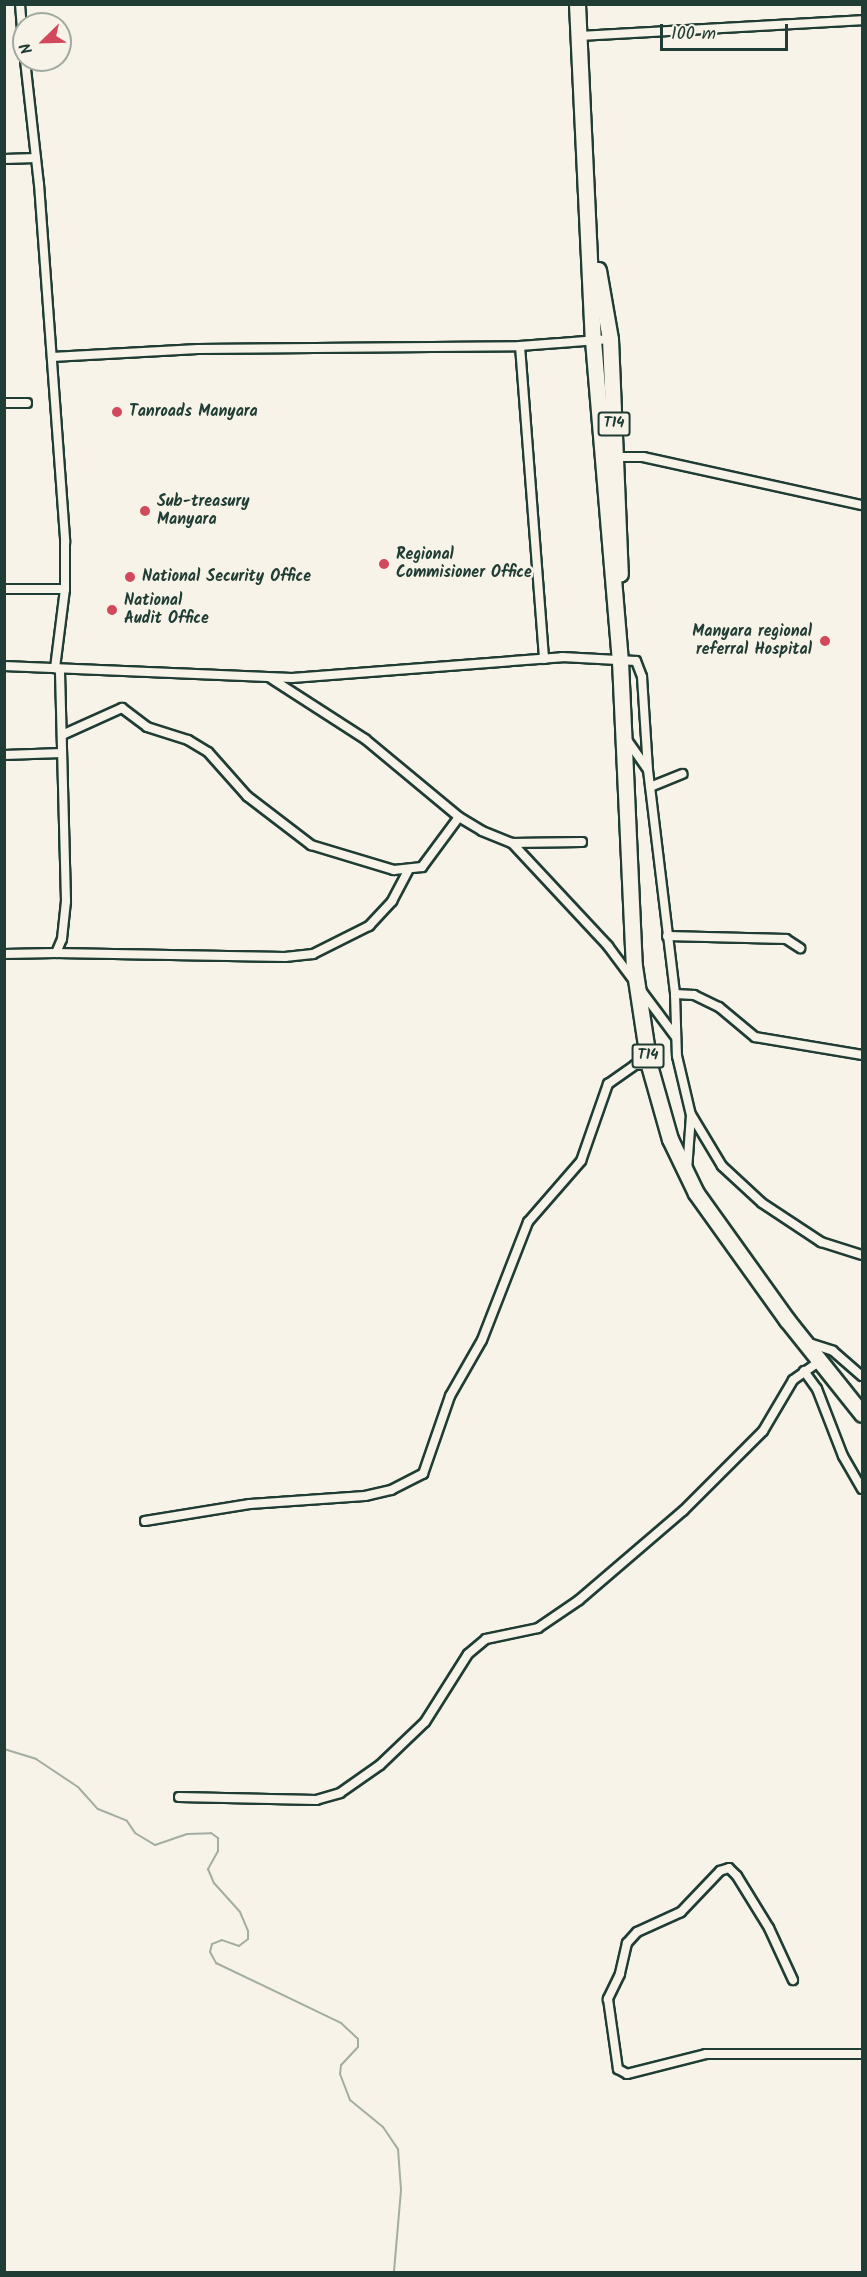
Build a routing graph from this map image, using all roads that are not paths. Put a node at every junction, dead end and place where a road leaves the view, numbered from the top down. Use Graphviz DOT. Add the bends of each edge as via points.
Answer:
graph roads {
  1 [pos="577,4"];
  2 [pos="862,20"];
  3 [pos="579,36"];
  4 [pos="25,72"];
  5 [pos="36,158"];
  6 [pos="4,159"];
  7 [pos="589,216"];
  8 [pos="610,339"];
  9 [pos="593,340"];
  10 [pos="520,346"];
  11 [pos="52,357"];
  12 [pos="4,403"];
  13 [pos="27,403"];
  14 [pos="609,457"];
  15 [pos="862,505"];
  16 [pos="4,589"];
  17 [pos="65,589"];
  18 [pos="544,659"];
  19 [pos="620,661"];
  20 [pos="4,666"];
  21 [pos="58,669"];
  22 [pos="270,677"];
  23 [pos="623,734"];
  24 [pos="62,735"];
  25 [pos="62,753"];
  26 [pos="4,755"];
  27 [pos="648,770"];
  28 [pos="682,774"];
  29 [pos="650,787"];
  30 [pos="459,817"];
  31 [pos="582,842"];
  32 [pos="513,843"];
  33 [pos="408,871"];
  34 [pos="667,936"];
  35 [pos="800,948"];
  36 [pos="56,953"];
  37 [pos="4,954"];
  38 [pos="636,985"];
  39 [pos="675,994"];
  40 [pos="675,1036"];
  41 [pos="862,1055"];
  42 [pos="649,1065"];
  43 [pos="691,1115"];
  44 [pos="686,1177"];
  45 [pos="862,1255"];
  46 [pos="805,1342"];
  47 [pos="820,1361"];
  48 [pos="804,1371"];
  49 [pos="862,1376"];
  50 [pos="862,1414"];
  51 [pos="862,1489"];
  52 [pos="145,1521"];
  53 [pos="179,1797"];
  54 [pos="793,1980"];
  55 [pos="862,2054"];
  1 -- 3 [label="highway, T14"];
  2 -- 3 [label="street"];
  3 -- 7 [label="highway, T14"];
  4 -- 5 [label="street"];
  5 -- 6 [label="street"];
  5 -- 11 [label="street"];
  7 -- 8 [label="highway, T14"];
  7 -- 9 [label="highway, T14"];
  8 -- 9 [label="street"];
  8 -- 14 [label="highway, T14"];
  9 -- 10 [label="street"];
  9 -- 14 [label="highway, T14"];
  10 -- 11 [label="street" via="198,349"];
  10 -- 18 [label="street"];
  11 -- 17 [label="street"];
  12 -- 13 [label="street"];
  14 -- 15 [label="street" via="643,457"];
  14 -- 19 [label="highway, T14" via="622,549 617,634"];
  16 -- 17 [label="street"];
  17 -- 21 [label="street"];
  18 -- 19 [label="street" via="579,656"];
  18 -- 22 [label="street" via="312,678"];
  19 -- 23 [label="highway, T14"];
  19 -- 27 [label="street" via="636,661 640,669"];
  20 -- 21 [label="street"];
  21 -- 22 [label="street"];
  21 -- 24 [label="street"];
  22 -- 30 [label="street" via="379,750"];
  23 -- 27 [label="street"];
  23 -- 38 [label="highway, T14"];
  24 -- 25 [label="street"];
  24 -- 33 [label="street" via="122,708 147,727 188,740 208,752 247,796 311,845 361,863"];
  25 -- 26 [label="street"];
  25 -- 36 [label="street" via="66,901 65,924"];
  27 -- 29 [label="street"];
  28 -- 29 [label="street"];
  29 -- 34 [label="street"];
  30 -- 32 [label="street" via="494,838"];
  30 -- 33 [label="street" via="422,867"];
  31 -- 32 [label="street"];
  32 -- 38 [label="street" via="608,946"];
  33 -- 36 [label="street" via="392,901 369,926 314,954 276,957"];
  34 -- 35 [label="street" via="786,939"];
  34 -- 39 [label="street"];
  36 -- 37 [label="street"];
  38 -- 40 [label="street"];
  38 -- 42 [label="highway, T14"];
  39 -- 40 [label="street"];
  39 -- 41 [label="street" via="693,995 719,1006 755,1037"];
  40 -- 43 [label="street"];
  42 -- 44 [label="highway, T14"];
  42 -- 52 [label="street" via="635,1065 608,1084 581,1161 528,1222 482,1341 450,1396 423,1474 391,1490 365,1496 250,1504"];
  43 -- 44 [label="street"];
  43 -- 45 [label="street" via="722,1166 762,1203 821,1242"];
  44 -- 46 [label="highway, T14"];
  46 -- 47 [label="highway, T14"];
  46 -- 49 [label="street" via="833,1351"];
  47 -- 48 [label="street"];
  47 -- 50 [label="highway, T14"];
  48 -- 51 [label="street" via="818,1389 843,1456"];
  48 -- 53 [label="street" via="793,1380 763,1431 683,1511 579,1600 538,1628 486,1639 468,1654 425,1722 380,1765 340,1793 316,1800"];
  54 -- 55 [label="street" via="769,1928 737,1876 729,1868 720,1871 681,1912 630,1937 609,2000 618,2069 627,2074 706,2054"];
}
